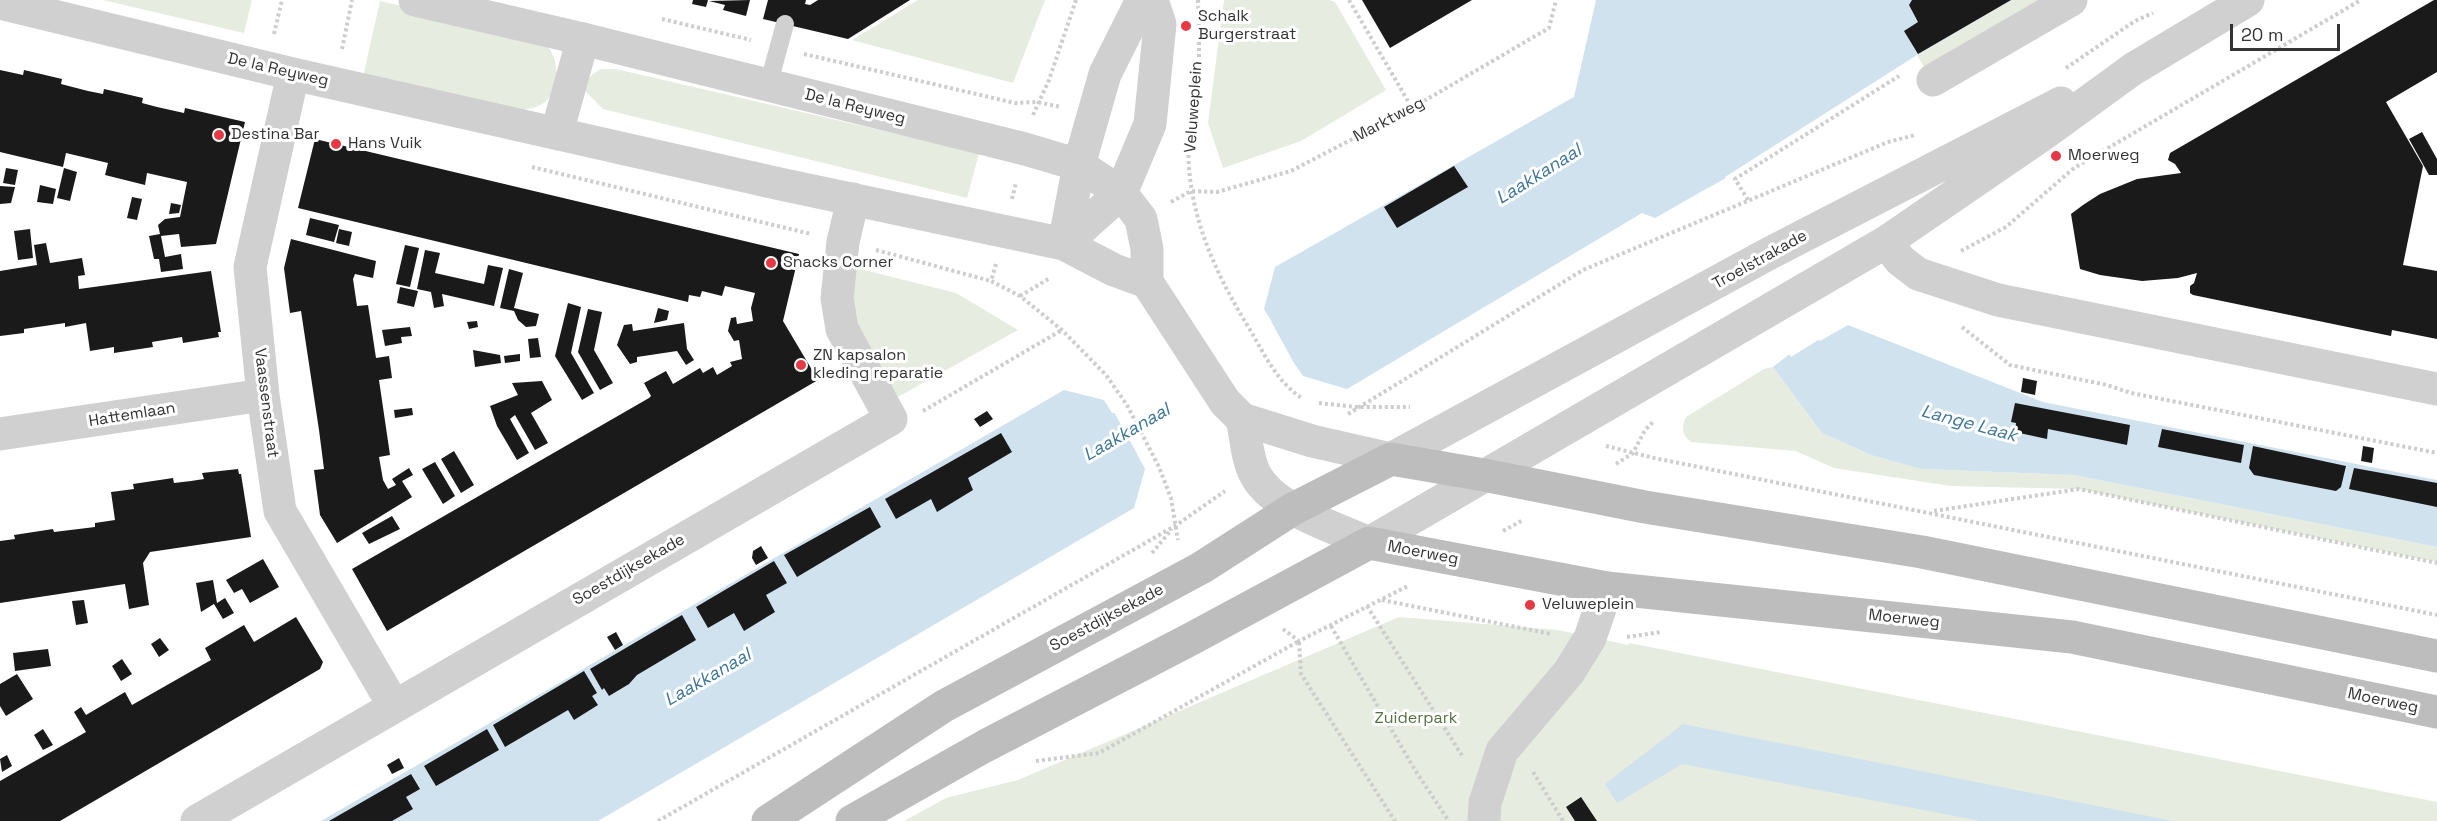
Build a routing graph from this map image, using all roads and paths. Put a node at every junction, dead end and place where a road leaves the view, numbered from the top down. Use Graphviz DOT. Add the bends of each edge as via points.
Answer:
graph roads {
  1 [pos="415,0"];
  2 [pos="1142,0"];
  3 [pos="1152,0"];
  4 [pos="1197,0"];
  5 [pos="1349,0"];
  6 [pos="1556,0"];
  7 [pos="2071,0"];
  8 [pos="2248,0"];
  9 [pos="2361,0"];
  10 [pos="0,3"];
  11 [pos="652,16"];
  12 [pos="785,24"];
  13 [pos="582,39"];
  14 [pos="779,47"];
  15 [pos="2133,69"];
  16 [pos="293,74"];
  17 [pos="1933,80"];
  18 [pos="768,86"];
  19 [pos="1037,102"];
  20 [pos="1412,108"];
  21 [pos="557,132"];
  22 [pos="1079,165"];
  23 [pos="1191,191"];
  24 [pos="1121,193"];
  25 [pos="853,199"];
  26 [pos="1748,200"];
  27 [pos="1741,203"];
  28 [pos="1886,242"];
  29 [pos="1064,244"];
  30 [pos="1918,274"];
  31 [pos="1147,282"];
  32 [pos="1958,287"];
  33 [pos="1062,330"];
  34 [pos="1275,374"];
  35 [pos="2437,389"];
  36 [pos="263,395"];
  37 [pos="1126,405"];
  38 [pos="1356,407"];
  39 [pos="1233,411"];
  40 [pos="891,419"];
  41 [pos="0,434"];
  42 [pos="1633,453"];
  43 [pos="2437,453"];
  44 [pos="1391,459"];
  45 [pos="1484,475"];
  46 [pos="1293,508"];
  47 [pos="1930,512"];
  48 [pos="1369,543"];
  49 [pos="2437,563"];
  50 [pos="1607,588"];
  51 [pos="1381,600"];
  52 [pos="2437,615"];
  53 [pos="1663,631"];
  54 [pos="1590,638"];
  55 [pos="2437,656"];
  56 [pos="394,706"];
  57 [pos="2437,712"];
  58 [pos="1032,762"];
  59 [pos="1489,815"];
  60 [pos="197,821"];
  61 [pos="658,821"];
  62 [pos="768,821"];
  63 [pos="852,821"];
  64 [pos="1395,821"];
  65 [pos="1449,821"];
  1 -- 13 [label="street, De la Reyweg"];
  2 -- 22 [label="street" via="1105,74"];
  3 -- 24 [label="street" via="1160,24 1150,124"];
  4 -- 23 [label="path, Veluweplein" via="1197,101 1189,135"];
  5 -- 20 [label="path"];
  6 -- 20 [label="path, Marktweg" via="1549,28"];
  7 -- 17 [label="street"];
  8 -- 15 [label="street, Troelstrakade"];
  9 -- 30 [label="path" via="2074,168 2006,227"];
  10 -- 16 [label="street, De la Reyweg"];
  11 -- 14 [label="path"];
  12 -- 14 [label="lane"];
  13 -- 18 [label="street, De la Reyweg"];
  13 -- 21 [label="street"];
  14 -- 18 [label="lane"];
  14 -- 19 [label="path" via="1015,103"];
  15 -- 28 [label="street, Troelstrakade"];
  15 -- 44 [label="street, Troelstrakade" via="2032,116 1770,253"];
  16 -- 21 [label="street, De la Reyweg"];
  16 -- 36 [label="street, Vaassenstraat" via="250,267"];
  17 -- 26 [label="path" via="1908,70 1735,179"];
  18 -- 22 [label="street, De la Reyweg"];
  20 -- 23 [label="path, Marktweg" via="1291,171 1217,192"];
  21 -- 25 [label="street, De la Reyweg"];
  22 -- 24 [label="street, De la Reyweg"];
  22 -- 29 [label="street"];
  23 -- 34 [label="path, Veluweplein" via="1203,236 1231,299"];
  24 -- 29 [label="street"];
  24 -- 31 [label="street" via="1142,219"];
  25 -- 29 [label="street, De la Reyweg"];
  25 -- 40 [label="street" via="843,242 837,298 842,329"];
  27 -- 38 [label="path" via="1583,270"];
  28 -- 30 [label="street"];
  28 -- 45 [label="street, Troelstrakade"];
  29 -- 31 [label="street"];
  30 -- 32 [label="street"];
  31 -- 39 [label="street"];
  32 -- 35 [label="street" via="1998,300"];
  32 -- 43 [label="path" via="1951,319 2010,365 2131,393"];
  33 -- 40 [label="path" via="907,421"];
  36 -- 41 [label="street, Hattemlaan"];
  36 -- 56 [label="street, Vaassenstraat" via="280,511"];
  37 -- 61 [label="path" via="1159,466 1171,498 1175,526"];
  39 -- 44 [label="street" via="1312,441"];
  39 -- 46 [label="street" via="1254,472 1265,491"];
  40 -- 56 [label="street, Soestdijksekade"];
  42 -- 47 [label="path"];
  44 -- 45 [label="main road"];
  44 -- 46 [label="main road"];
  45 -- 48 [label="street"];
  45 -- 55 [label="main road" via="1645,507 1922,552"];
  46 -- 48 [label="street"];
  46 -- 62 [label="main road, Soestdijksekade" via="1201,568 944,706"];
  47 -- 49 [label="path" via="2079,489"];
  47 -- 52 [label="path"];
  48 -- 50 [label="main road, Moerweg"];
  48 -- 63 [label="main road" via="985,746"];
  50 -- 54 [label="street"];
  50 -- 57 [label="main road, Moerweg" via="2072,637"];
  51 -- 54 [label="path" via="1519,629"];
  53 -- 54 [label="path"];
  54 -- 59 [label="street" via="1569,672 1502,752"];
  56 -- 60 [label="street, Soestdijksekade"];
  58 -- 64 [label="path" via="1099,753 1299,641 1301,674"];
  59 -- 65 [label="path" via="1457,746 1367,606 1331,626"];
}
